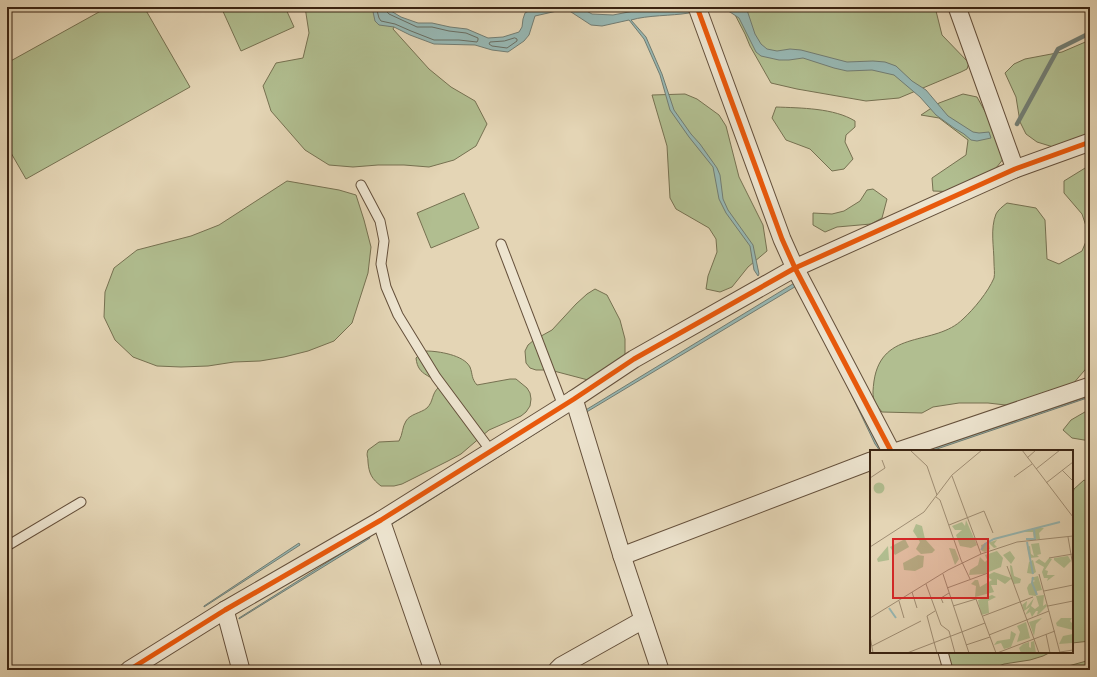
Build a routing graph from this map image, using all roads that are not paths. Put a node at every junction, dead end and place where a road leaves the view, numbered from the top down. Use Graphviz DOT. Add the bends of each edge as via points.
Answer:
graph roads {
  1 [pos="697,7"];
  2 [pos="957,7"];
  3 [pos="1090,142"];
  4 [pos="1015,169"];
  5 [pos="361,185"];
  6 [pos="501,244"];
  7 [pos="795,268"];
  8 [pos="1090,386"];
  9 [pos="569,402"];
  10 [pos="890,450"];
  11 [pos="901,450"];
  12 [pos="491,452"];
  13 [pos="870,461"];
  14 [pos="81,502"];
  15 [pos="380,520"];
  16 [pos="7,546"];
  17 [pos="622,556"];
  18 [pos="225,610"];
  19 [pos="643,620"];
  20 [pos="944,653"];
  21 [pos="129,670"];
  22 [pos="241,670"];
  23 [pos="433,670"];
  24 [pos="558,670"];
  25 [pos="660,670"];
  26 [pos="948,670"];
  1 -- 7 [label="street"];
  2 -- 4 [label="street"];
  3 -- 4 [label="street"];
  4 -- 7 [label="street"];
  5 -- 12 [label="lane" via="380,221 384,241 382,264 386,287 398,315 436,377"];
  6 -- 9 [label="lane"];
  7 -- 9 [label="street" via="634,359"];
  7 -- 10 [label="street"];
  8 -- 11 [label="street"];
  9 -- 12 [label="street"];
  9 -- 17 [label="street"];
  12 -- 15 [label="street"];
  13 -- 17 [label="street"];
  14 -- 16 [label="lane"];
  15 -- 18 [label="street"];
  15 -- 23 [label="street"];
  17 -- 19 [label="street"];
  18 -- 21 [label="street"];
  18 -- 22 [label="street"];
  19 -- 24 [label="street"];
  19 -- 25 [label="street"];
  20 -- 26 [label="lane"];
}
